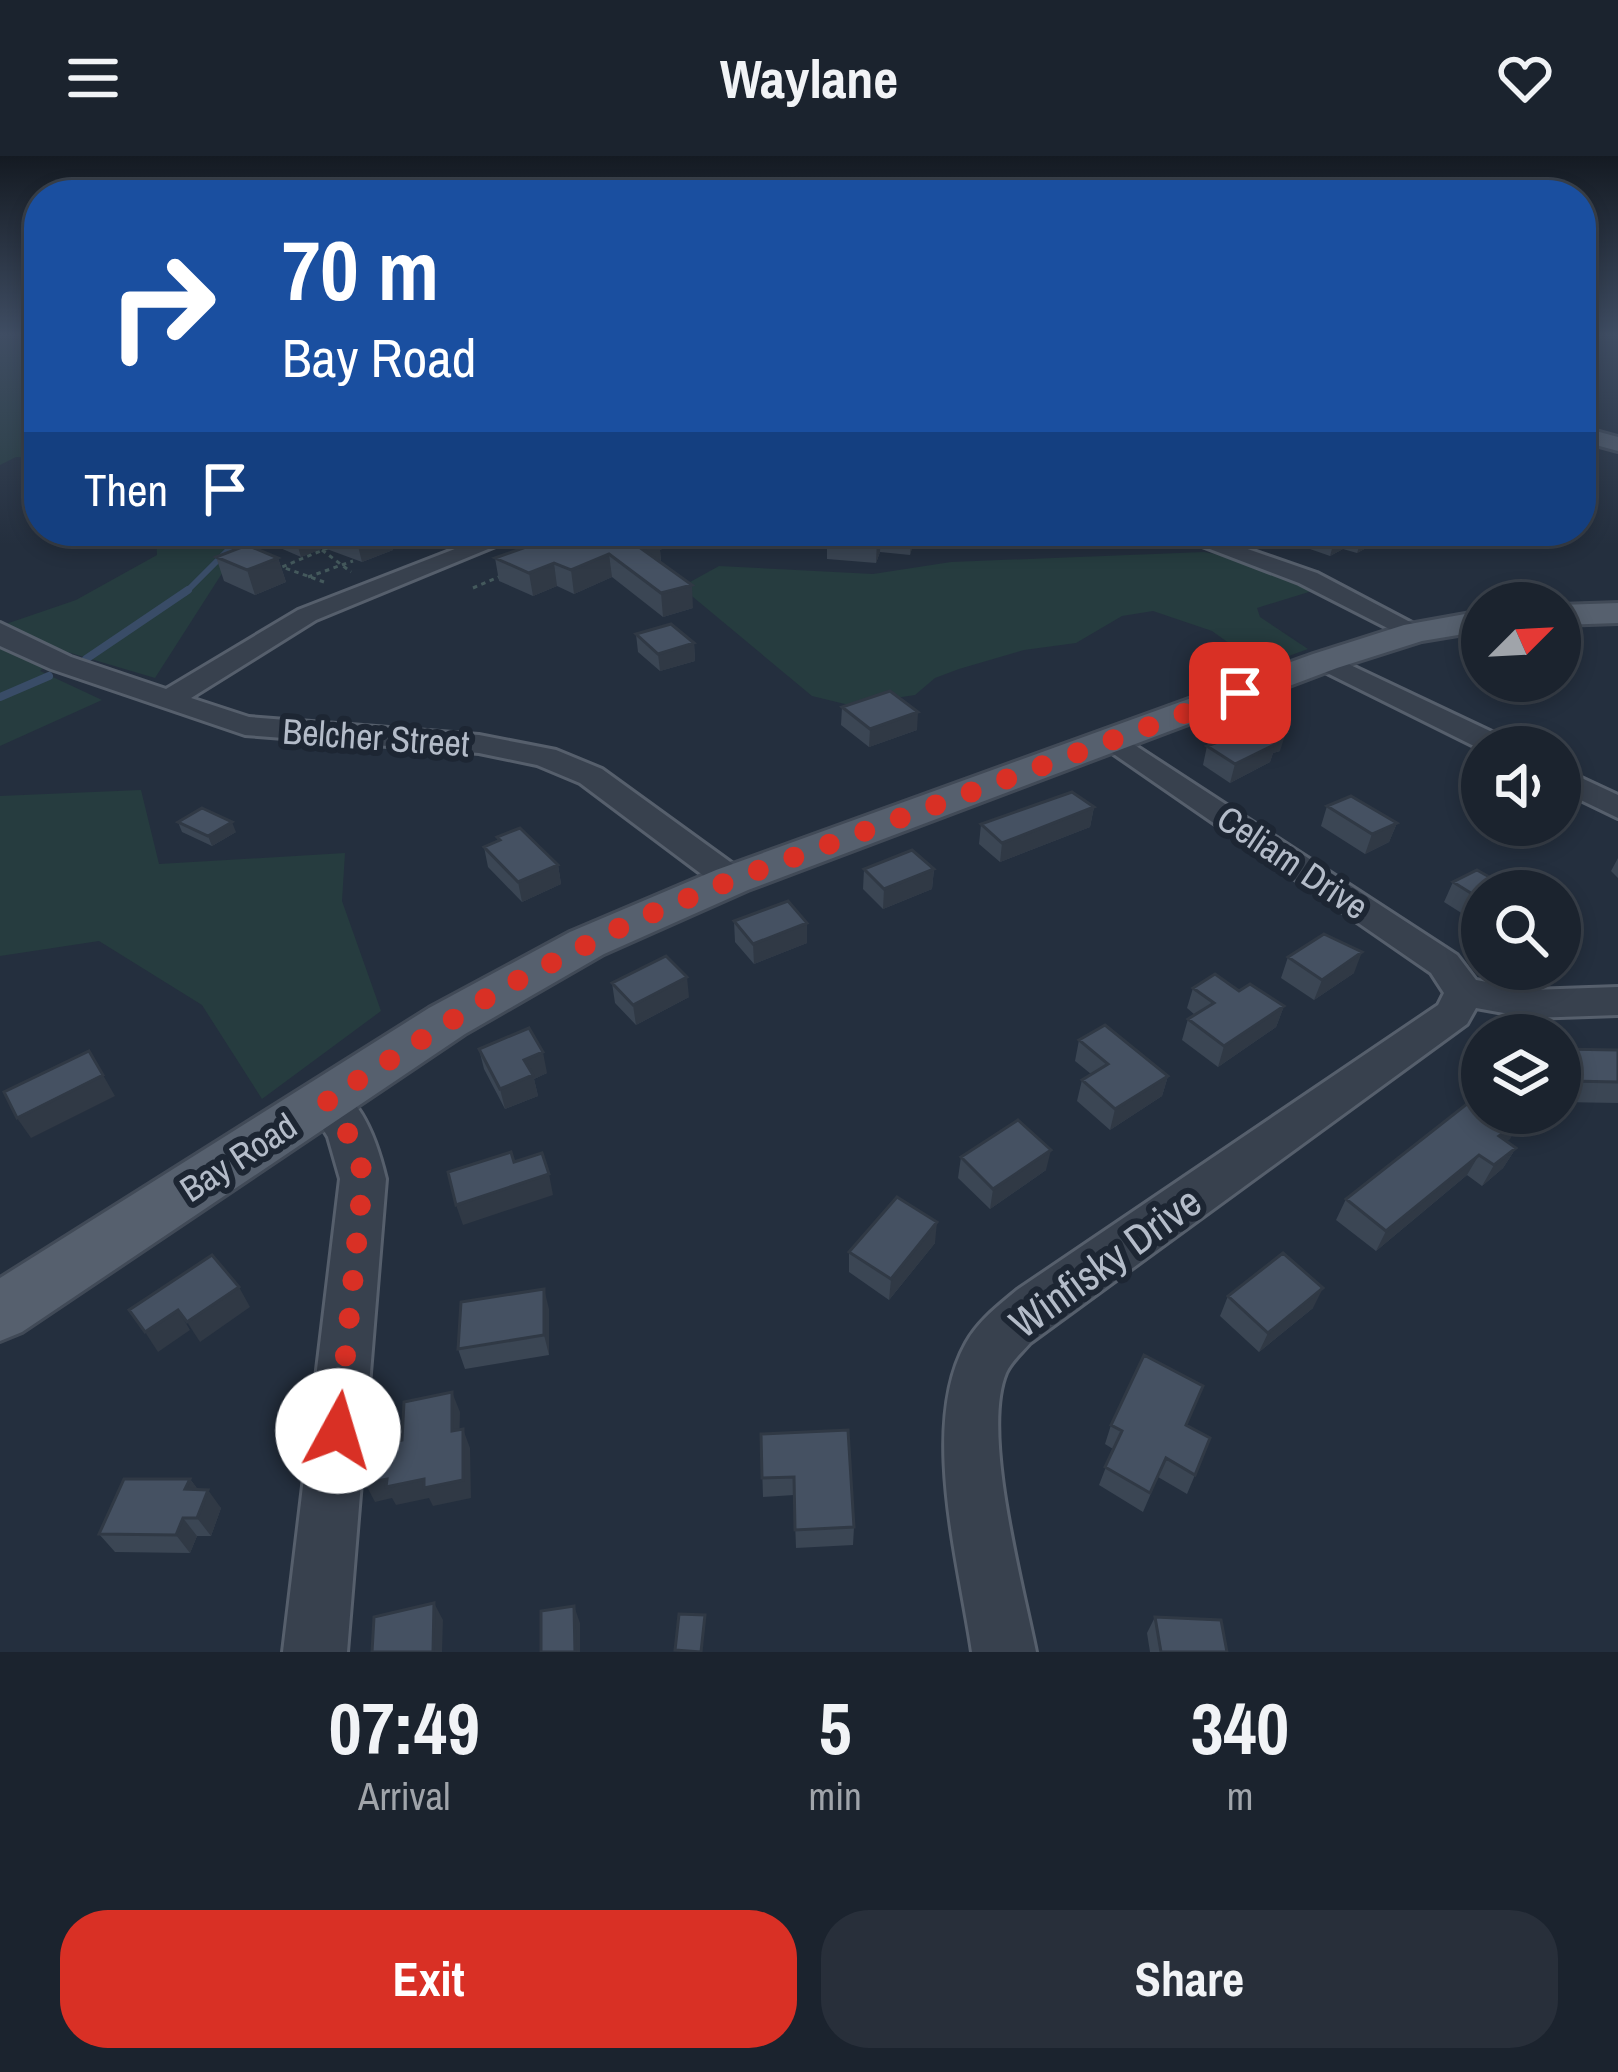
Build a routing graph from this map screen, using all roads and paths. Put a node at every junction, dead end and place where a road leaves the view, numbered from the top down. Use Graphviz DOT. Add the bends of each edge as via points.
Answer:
graph roads {
  1 [pos="329,546"];
  2 [pos="482,546"];
  3 [pos="1217,546"];
  4 [pos="319,549"];
  5 [pos="353,561"];
  6 [pos="339,566"];
  7 [pos="510,572"];
  8 [pos="359,575"];
  9 [pos="308,577"];
  10 [pos="325,583"];
  11 [pos="473,588"];
  12 [pos="1618,613"];
  13 [pos="1581,614"];
  14 [pos="1461,624"];
  15 [pos="0,632"];
  16 [pos="1416,632"];
  17 [pos="1325,662"];
  18 [pos="168,700"];
  19 [pos="1461,728"];
  20 [pos="1113,740"];
  21 [pos="1581,788"];
  22 [pos="1618,808"];
  23 [pos="732,880"];
  24 [pos="1464,992"];
  25 [pos="1618,1001"];
  26 [pos="327,1100"];
  27 [pos="0,1312"];
  28 [pos="315,1652"];
  29 [pos="1004,1652"];
  1 -- 4 [label="path"];
  2 -- 18 [label="street" via="307,614"];
  3 -- 16 [label="street" via="1309,578"];
  4 -- 6 [label="path"];
  4 -- 9 [label="path" via="282,567"];
  5 -- 6 [label="path"];
  6 -- 8 [label="path"];
  6 -- 9 [label="path"];
  7 -- 11 [label="path"];
  9 -- 10 [label="path"];
  12 -- 13 [label="main road"];
  14 -- 16 [label="main road, Bay Road"];
  15 -- 18 [label="street, Belcher Street"];
  16 -- 17 [label="main road, Bay Road"];
  17 -- 19 [label="street"];
  17 -- 20 [label="main road, Bay Road"];
  18 -- 23 [label="street, Belcher Street" via="256,728 479,744 545,757 591,776"];
  20 -- 23 [label="main road, Bay Road"];
  20 -- 24 [label="street, Celiam Drive" via="1444,964"];
  21 -- 22 [label="street"];
  23 -- 26 [label="main road, Bay Road" via="499,990"];
  24 -- 25 [label="street" via="1531,1004"];
  24 -- 29 [label="street, Winfisky Drive" via="1453,1013 1035,1306 989,1353 972,1419"];
  26 -- 27 [label="main road, Bay Road"];
  26 -- 28 [label="street" via="358,1150 363,1179"];
}
